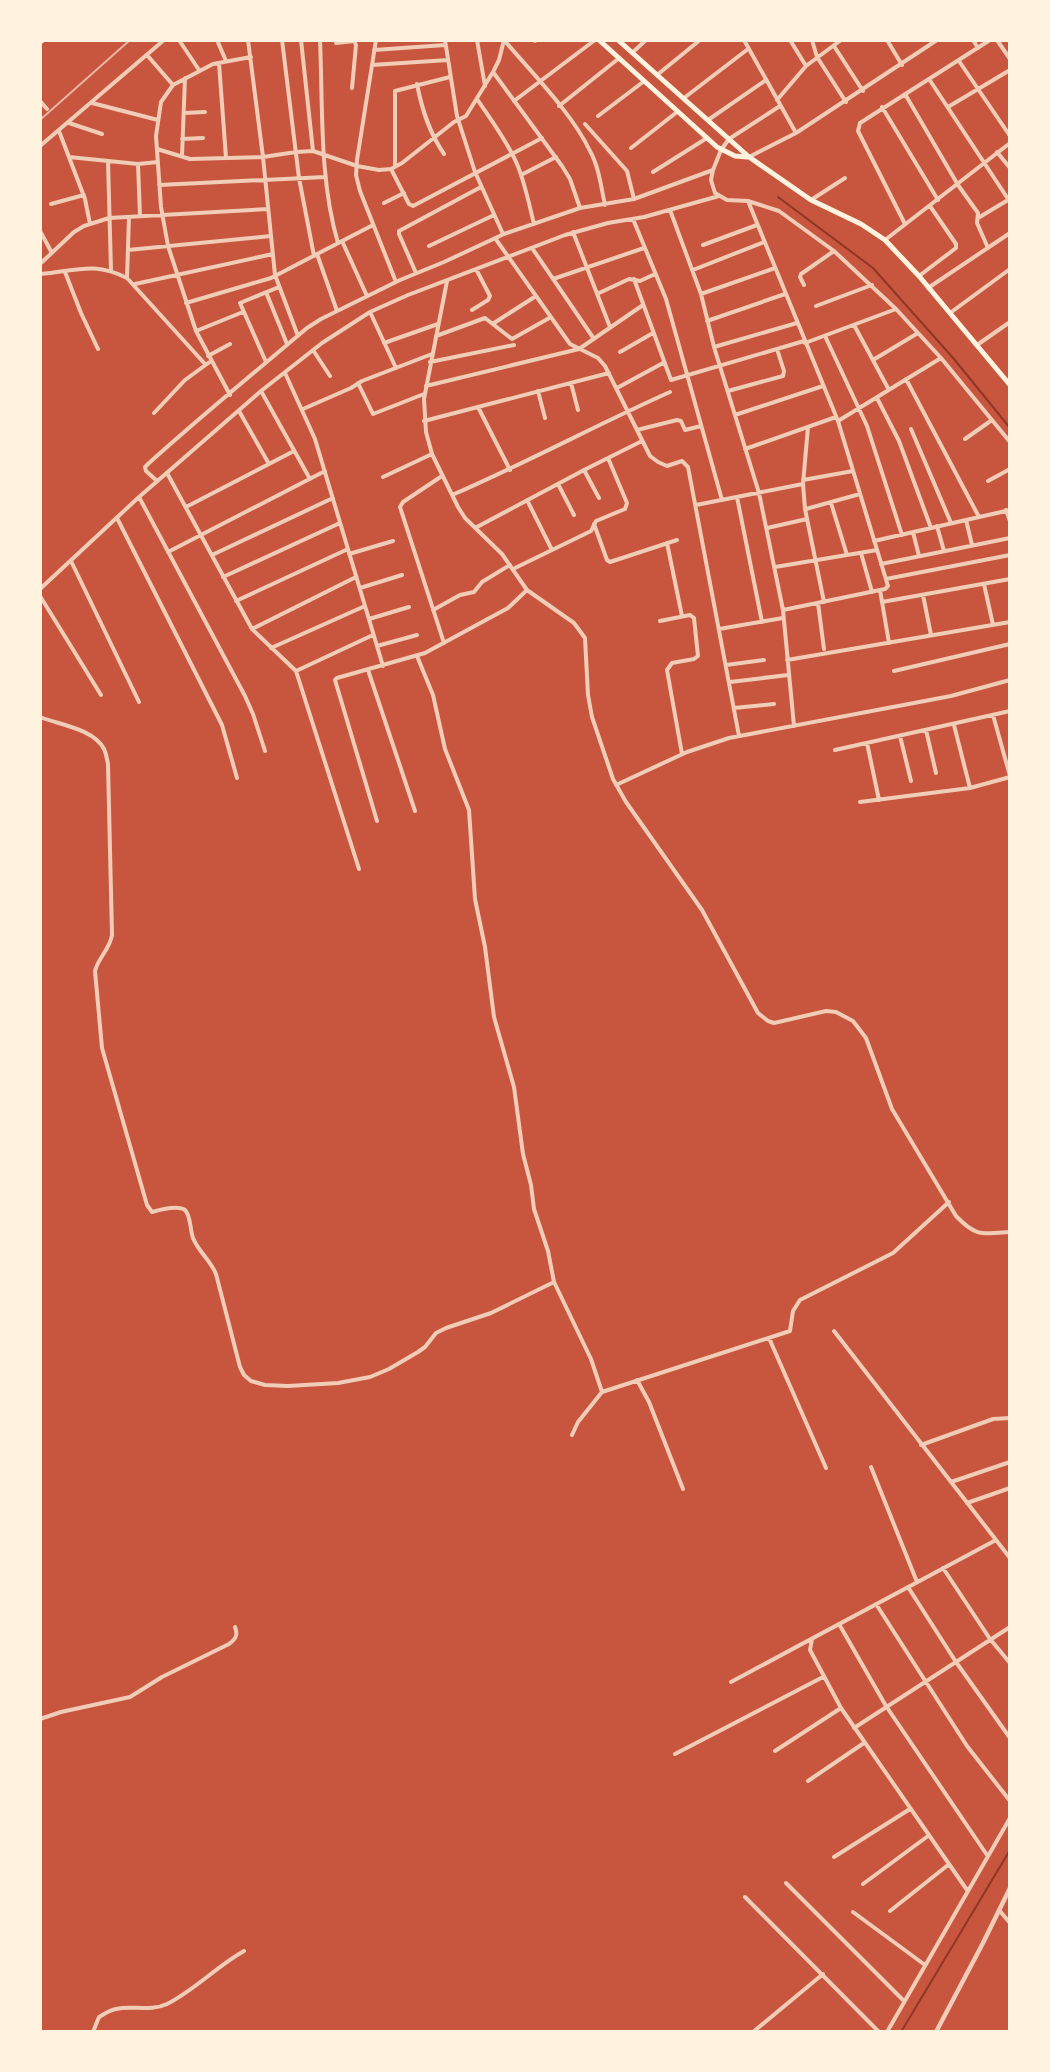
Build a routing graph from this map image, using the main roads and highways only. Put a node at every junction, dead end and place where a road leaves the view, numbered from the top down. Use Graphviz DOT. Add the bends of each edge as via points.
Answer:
graph roads {
  1 [pos="597,40"];
  2 [pos="618,40"];
  3 [pos="749,158"];
  4 [pos="1009,384"];
  1 -- 3 [label="main road" via="721,150"];
  2 -- 3 [label="main road"];
  3 -- 4 [label="main road" via="811,200 885,240"];
}
